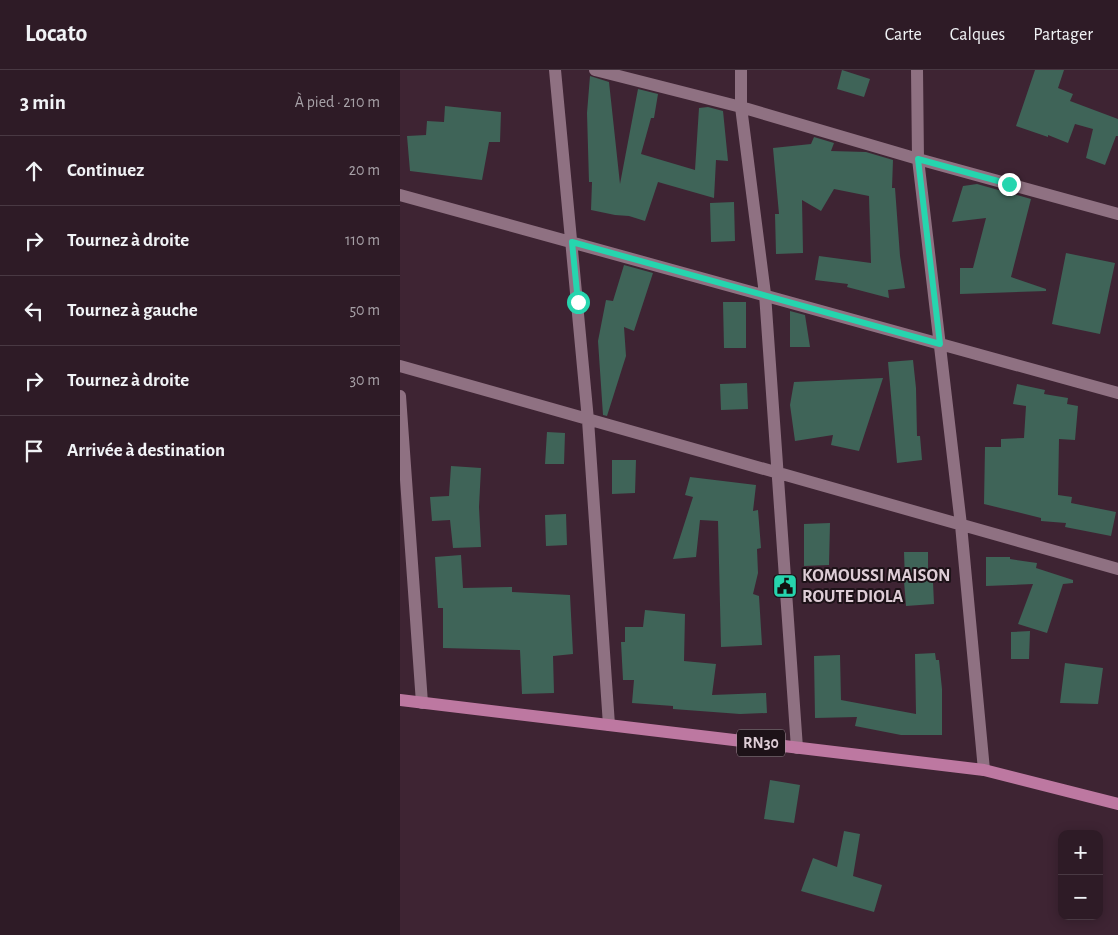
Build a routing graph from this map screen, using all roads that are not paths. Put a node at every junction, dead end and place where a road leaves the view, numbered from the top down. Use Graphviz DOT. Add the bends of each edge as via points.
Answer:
graph roads {
  1 [pos="555,70"];
  2 [pos="595,70"];
  3 [pos="741,70"];
  4 [pos="917,70"];
  5 [pos="741,107"];
  6 [pos="918,159"];
  7 [pos="400,195"];
  8 [pos="1118,214"];
  9 [pos="572,242"];
  10 [pos="765,294"];
  11 [pos="940,344"];
  12 [pos="400,366"];
  13 [pos="1118,393"];
  14 [pos="400,396"];
  15 [pos="588,420"];
  16 [pos="778,472"];
  17 [pos="961,524"];
  18 [pos="1118,569"];
  19 [pos="400,700"];
  20 [pos="422,703"];
  21 [pos="609,725"];
  22 [pos="797,748"];
  23 [pos="984,770"];
  24 [pos="1118,804"];
  1 -- 9 [label="street"];
  2 -- 5 [label="street"];
  3 -- 5 [label="street"];
  4 -- 6 [label="street"];
  5 -- 6 [label="street"];
  5 -- 10 [label="street"];
  6 -- 8 [label="street"];
  6 -- 11 [label="street"];
  7 -- 9 [label="street"];
  9 -- 10 [label="street"];
  9 -- 15 [label="street"];
  10 -- 11 [label="street"];
  10 -- 16 [label="street"];
  11 -- 13 [label="street"];
  11 -- 17 [label="street"];
  12 -- 15 [label="street"];
  14 -- 20 [label="street"];
  15 -- 16 [label="street"];
  15 -- 21 [label="street"];
  16 -- 17 [label="street"];
  16 -- 22 [label="street"];
  17 -- 18 [label="street"];
  17 -- 23 [label="street"];
  19 -- 20 [label="main road, RN30"];
  20 -- 21 [label="main road, RN30"];
  21 -- 22 [label="main road, RN30"];
  22 -- 23 [label="main road, RN30"];
  23 -- 24 [label="main road, RN30"];
}
